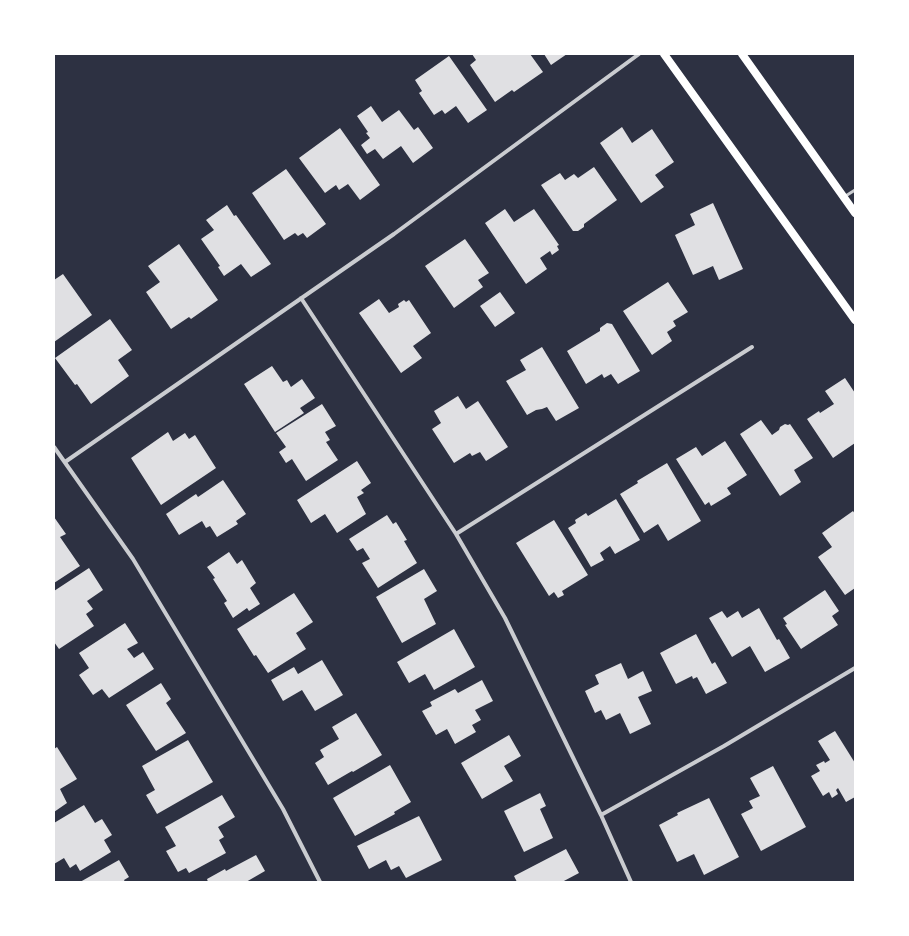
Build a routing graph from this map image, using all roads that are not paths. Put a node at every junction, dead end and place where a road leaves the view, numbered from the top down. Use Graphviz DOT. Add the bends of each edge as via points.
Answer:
graph roads {
  1 [pos="640,54"];
  2 [pos="664,54"];
  3 [pos="742,54"];
  4 [pos="855,190"];
  5 [pos="844,197"];
  6 [pos="855,212"];
  7 [pos="301,298"];
  8 [pos="855,320"];
  9 [pos="752,347"];
  10 [pos="54,447"];
  11 [pos="65,462"];
  12 [pos="456,534"];
  13 [pos="855,668"];
  14 [pos="601,815"];
  15 [pos="320,882"];
  16 [pos="631,882"];
  1 -- 7 [label="street" via="394,234"];
  2 -- 8 [label="main road"];
  3 -- 5 [label="main road"];
  4 -- 5 [label="lane"];
  5 -- 6 [label="main road"];
  7 -- 11 [label="street"];
  7 -- 12 [label="street"];
  9 -- 12 [label="street"];
  10 -- 11 [label="street"];
  11 -- 15 [label="street" via="137,566 283,809"];
  12 -- 14 [label="street" via="505,618"];
  13 -- 14 [label="street"];
  14 -- 16 [label="street"];
}
